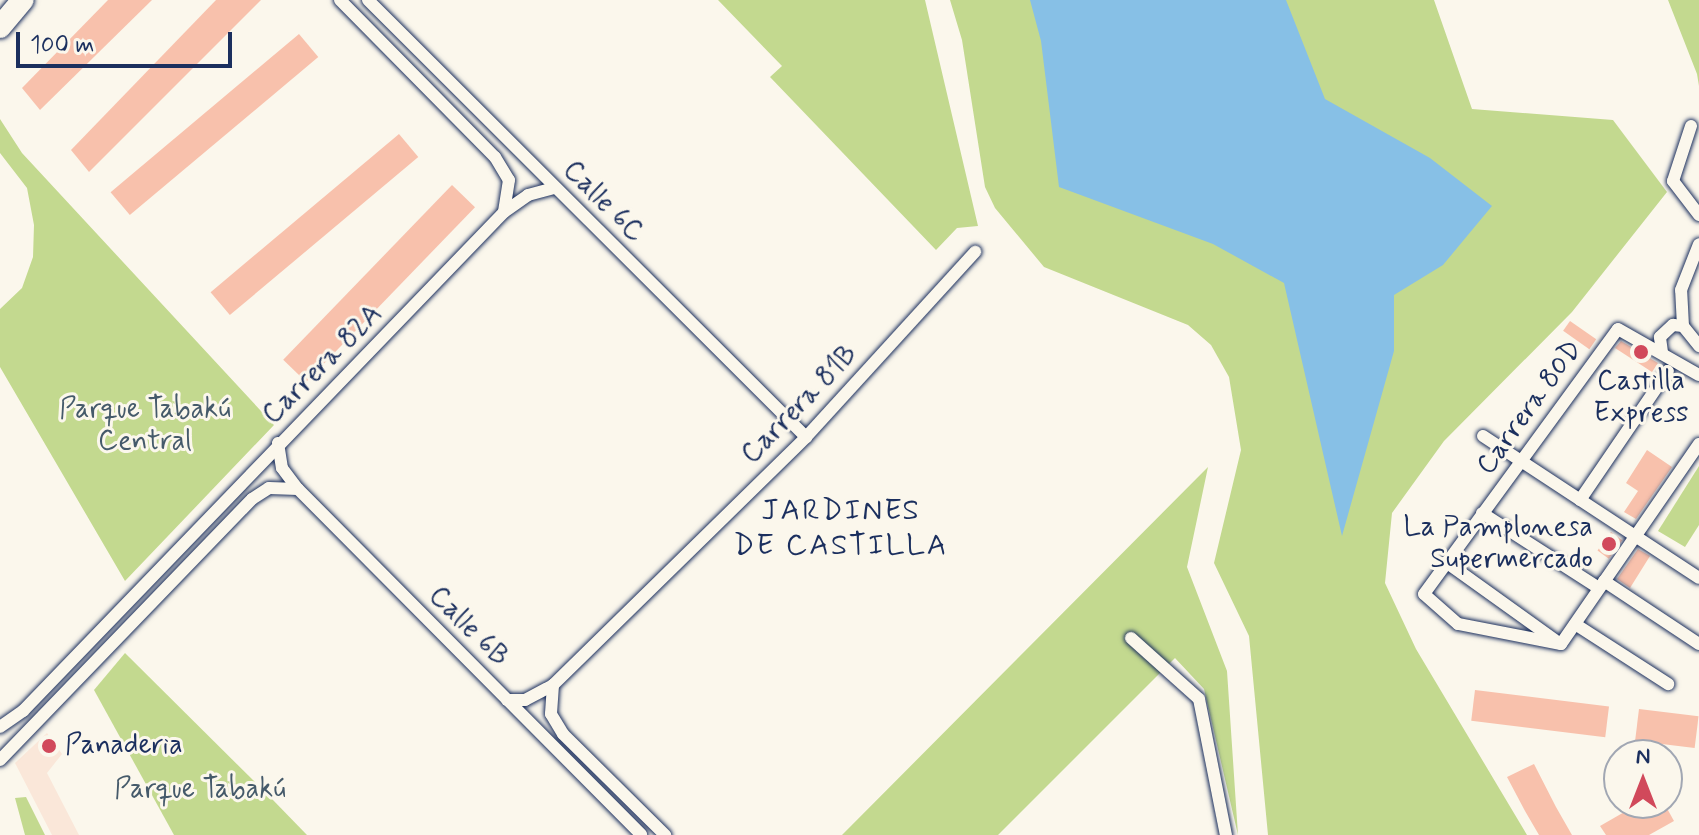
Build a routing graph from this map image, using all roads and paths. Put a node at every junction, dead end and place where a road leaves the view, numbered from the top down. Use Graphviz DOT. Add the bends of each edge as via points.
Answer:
graph roads {
  1 [pos="23,0"];
  2 [pos="340,0"];
  3 [pos="368,0"];
  4 [pos="0,27"];
  5 [pos="1691,126"];
  6 [pos="555,188"];
  7 [pos="504,212"];
  8 [pos="1699,215"];
  9 [pos="1699,244"];
  10 [pos="975,252"];
  11 [pos="1683,326"];
  12 [pos="1699,346"];
  13 [pos="1662,352"];
  14 [pos="1668,371"];
  15 [pos="1699,375"];
  16 [pos="1483,436"];
  17 [pos="806,437"];
  18 [pos="278,443"];
  19 [pos="1699,444"];
  20 [pos="1521,461"];
  21 [pos="298,489"];
  22 [pos="1580,500"];
  23 [pos="1482,513"];
  24 [pos="1635,536"];
  25 [pos="1446,562"];
  26 [pos="1699,578"];
  27 [pos="1601,585"];
  28 [pos="1575,624"];
  29 [pos="1131,638"];
  30 [pos="1561,644"];
  31 [pos="1699,644"];
  32 [pos="1668,684"];
  33 [pos="553,685"];
  34 [pos="507,700"];
  35 [pos="0,727"];
  36 [pos="0,760"];
  37 [pos="641,835"];
  38 [pos="665,835"];
  39 [pos="1226,835"];
  1 -- 4 [label="highway"];
  2 -- 7 [label="street" via="495,157 509,180"];
  3 -- 6 [label="street, Calle 6C"];
  5 -- 8 [label="street" via="1673,181"];
  6 -- 7 [label="street, Carrera 82A" via="528,195"];
  6 -- 17 [label="street, Calle 6C"];
  7 -- 18 [label="street, Carrera 82A"];
  9 -- 11 [label="street" via="1681,290"];
  10 -- 17 [label="street, Carrera 81B"];
  11 -- 12 [label="street"];
  11 -- 13 [label="street" via="1666,328"];
  13 -- 15 [label="street"];
  13 -- 20 [label="street, Carrera 80D" via="1618,329"];
  14 -- 22 [label="street"];
  16 -- 20 [label="street"];
  17 -- 33 [label="street, Carrera 81B"];
  18 -- 21 [label="street, Calle 6B" via="282,468"];
  18 -- 35 [label="street, Carrera 82A" via="23,711"];
  19 -- 24 [label="street"];
  20 -- 22 [label="street"];
  20 -- 23 [label="street, Carrera 80D"];
  21 -- 34 [label="street, Calle 6B"];
  21 -- 36 [label="street" via="269,488 252,499"];
  22 -- 24 [label="street"];
  23 -- 25 [label="street, Carrera 80D"];
  23 -- 27 [label="street"];
  24 -- 26 [label="street"];
  24 -- 27 [label="street"];
  25 -- 30 [label="street"];
  25 -- 30 [label="street, Carrera 80D" via="1424,594 1458,624"];
  27 -- 28 [label="street"];
  27 -- 31 [label="street"];
  28 -- 30 [label="street"];
  28 -- 32 [label="street"];
  29 -- 39 [label="street" via="1199,699"];
  33 -- 34 [label="street, Carrera 81B" via="525,700"];
  33 -- 38 [label="street" via="551,714 563,734"];
  34 -- 37 [label="street, Calle 6B"];
}
